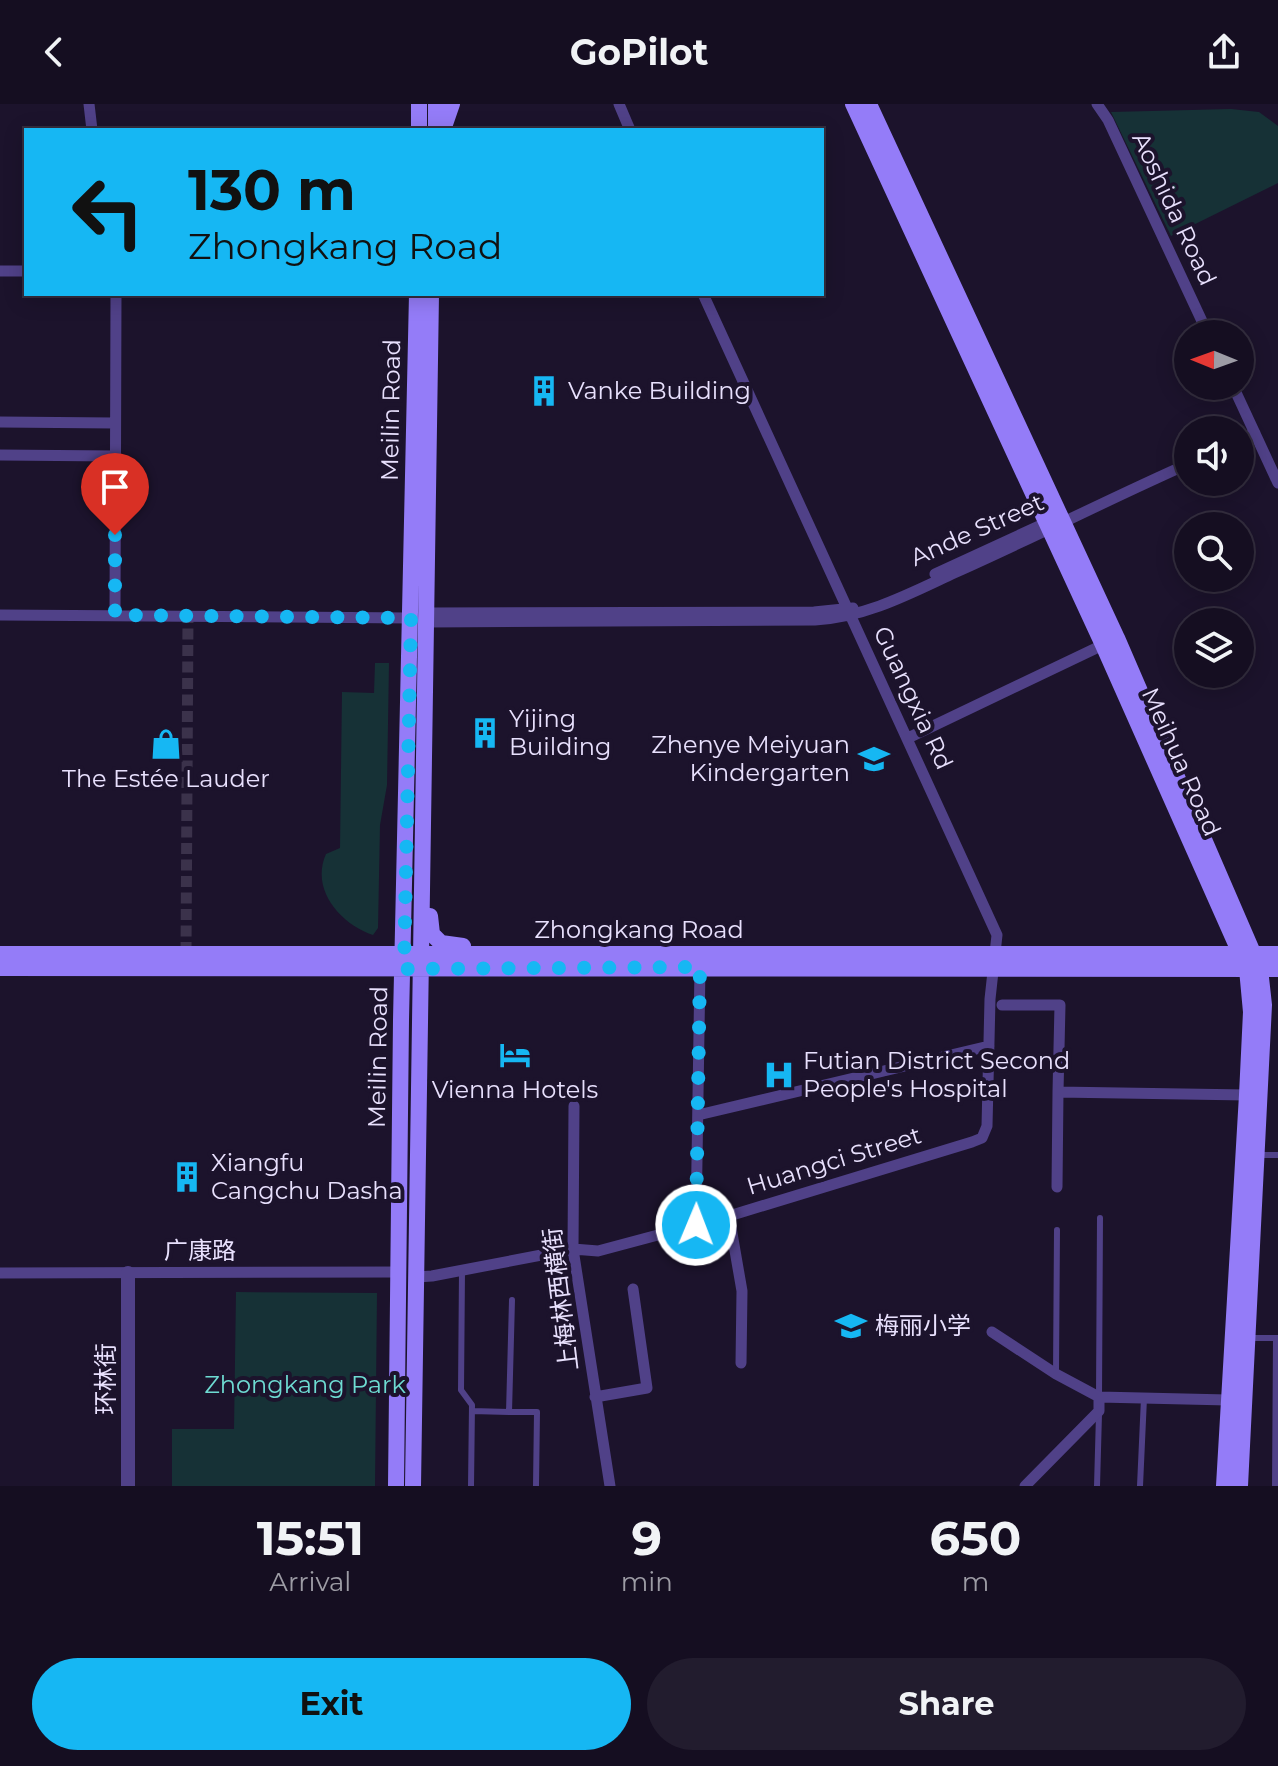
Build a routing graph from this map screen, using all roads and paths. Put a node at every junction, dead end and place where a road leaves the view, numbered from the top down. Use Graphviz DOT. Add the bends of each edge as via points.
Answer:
graph roads {
  1 [pos="89,104"];
  2 [pos="419,104"];
  3 [pos="436,104"];
  4 [pos="452,104"];
  5 [pos="619,104"];
  6 [pos="853,104"];
  7 [pos="869,104"];
  8 [pos="1097,104"];
  9 [pos="92,128"];
  10 [pos="419,128"];
  11 [pos="436,128"];
  12 [pos="444,128"];
  13 [pos="629,128"];
  14 [pos="0,271"];
  15 [pos="24,271"];
  16 [pos="116,296"];
  17 [pos="417,296"];
  18 [pos="431,296"];
  19 [pos="704,296"];
  20 [pos="1201,320"];
  21 [pos="1240,400"];
  22 [pos="0,422"];
  23 [pos="114,423"];
  24 [pos="1255,433"];
  25 [pos="0,455"];
  26 [pos="114,456"];
  27 [pos="1174,470"];
  28 [pos="1278,483"];
  29 [pos="1058,522"];
  30 [pos="848,613"];
  31 [pos="0,615"];
  32 [pos="115,615"];
  33 [pos="422,617"];
  34 [pos="1110,641"];
  35 [pos="908,738"];
  36 [pos="406,882"];
  37 [pos="424,883"];
  38 [pos="0,954"];
  39 [pos="1278,954"];
  40 [pos="478,961"];
  41 [pos="1250,961"];
  42 [pos="342,962"];
  43 [pos="404,962"];
  44 [pos="422,962"];
  45 [pos="994,962"];
  46 [pos="700,967"];
  47 [pos="0,968"];
  48 [pos="1278,969"];
  49 [pos="1002,1005"];
  50 [pos="401,1020"];
  51 [pos="420,1020"];
  52 [pos="989,1046"];
  53 [pos="1058,1092"];
  54 [pos="1247,1095"];
  55 [pos="574,1106"];
  56 [pos="698,1115"];
  57 [pos="982,1138"];
  58 [pos="1256,1155"];
  59 [pos="1278,1155"];
  60 [pos="1057,1187"];
  61 [pos="729,1216"];
  62 [pos="1100,1218"];
  63 [pos="696,1225"];
  64 [pos="1057,1230"];
  65 [pos="573,1249"];
  66 [pos="462,1271"];
  67 [pos="0,1273"];
  68 [pos="128,1273"];
  69 [pos="408,1275"];
  70 [pos="633,1289"];
  71 [pos="512,1300"];
  72 [pos="992,1332"];
  73 [pos="1247,1338"];
  74 [pos="1277,1338"];
  75 [pos="741,1363"];
  76 [pos="1056,1374"];
  77 [pos="595,1397"];
  78 [pos="1099,1397"];
  79 [pos="1144,1397"];
  80 [pos="1228,1400"];
  81 [pos="472,1411"];
  82 [pos="1099,1411"];
  83 [pos="509,1412"];
  84 [pos="128,1486"];
  85 [pos="396,1486"];
  86 [pos="413,1486"];
  87 [pos="471,1486"];
  88 [pos="536,1486"];
  89 [pos="610,1486"];
  90 [pos="1025,1486"];
  91 [pos="1097,1486"];
  92 [pos="1140,1486"];
  93 [pos="1224,1486"];
  94 [pos="1240,1486"];
  95 [pos="1275,1486"];
  1 -- 9 [label="street"];
  2 -- 10 [label="main road"];
  3 -- 11 [label="main road"];
  4 -- 12 [label="main road"];
  5 -- 13 [label="street"];
  6 -- 29 [label="main road, Meihua Road"];
  7 -- 29 [label="main road, Meihua Road"];
  8 -- 20 [label="street, Aoshida Road"];
  14 -- 15 [label="street"];
  16 -- 23 [label="street"];
  17 -- 33 [label="main road, Meilin Road"];
  18 -- 33 [label="main road, Meilin Road"];
  19 -- 30 [label="street, Guangxia Rd"];
  21 -- 24 [label="street"];
  22 -- 23 [label="street"];
  23 -- 26 [label="street"];
  24 -- 28 [label="street"];
  25 -- 26 [label="street"];
  26 -- 32 [label="street"];
  27 -- 29 [label="street, Ande Street"];
  29 -- 30 [label="street, Ande Street"];
  29 -- 34 [label="main road, Meihua Road"];
  30 -- 33 [label="street, Ande Street" via="800,620"];
  30 -- 35 [label="street, Guangxia Rd"];
  31 -- 32 [label="street, Ande Street"];
  32 -- 33 [label="street, Ande Street"];
  33 -- 36 [label="main road, Meilin Road"];
  33 -- 37 [label="main road, Meilin Road"];
  34 -- 35 [label="street"];
  34 -- 41 [label="main road, Meihua Road"];
  35 -- 45 [label="street, Guangxia Rd" via="992,920 997,935"];
  36 -- 42 [label="main road" via="396,906 391,944"];
  36 -- 43 [label="main road, Meilin Road"];
  37 -- 40 [label="main road" via="432,934 441,943 467,946"];
  37 -- 44 [label="main road, Meilin Road"];
  38 -- 42 [label="main road, Zhongkang Road"];
  39 -- 41 [label="main road, Zhongkang Road"];
  40 -- 44 [label="main road, Zhongkang Road"];
  40 -- 45 [label="main road, Zhongkang Road"];
  40 -- 46 [label="main road, Zhongkang Road"];
  40 -- 51 [label="main road" via="466,973 436,978"];
  41 -- 45 [label="main road, Zhongkang Road"];
  41 -- 48 [label="main road, Zhongkang Road"];
  41 -- 54 [label="main road, Meihua Road"];
  41 -- 58 [label="main road, Meihua Road" via="1264,1005"];
  42 -- 43 [label="main road, Zhongkang Road"];
  42 -- 47 [label="main road, Zhongkang Road"];
  42 -- 50 [label="main road" via="356,976 388,981 397,993"];
  43 -- 44 [label="main road, Zhongkang Road"];
  43 -- 50 [label="main road, Meilin Road"];
  44 -- 51 [label="main road, Meilin Road"];
  45 -- 46 [label="main road, Zhongkang Road"];
  45 -- 52 [label="street, Guangxia Rd"];
  46 -- 56 [label="street"];
  49 -- 53 [label="street" via="1060,1005"];
  50 -- 69 [label="main road, Meilin Road"];
  51 -- 69 [label="main road, Meilin Road"];
  52 -- 56 [label="street"];
  52 -- 57 [label="street, Guangxia Rd" via="987,1126"];
  53 -- 54 [label="street"];
  53 -- 60 [label="street"];
  54 -- 80 [label="main road, Meihua Road"];
  55 -- 65 [label="street, 上梅林西横街"];
  56 -- 63 [label="street"];
  57 -- 61 [label="street, Huangci Street"];
  58 -- 59 [label="lane"];
  58 -- 73 [label="main road, Meihua Road"];
  61 -- 63 [label="street, Huangci Street"];
  61 -- 75 [label="street" via="742,1291"];
  62 -- 78 [label="lane"];
  63 -- 65 [label="street, Huangci Street" via="598,1251"];
  64 -- 76 [label="lane"];
  65 -- 66 [label="street, Huangci Street"];
  65 -- 77 [label="street, 上梅林西横街"];
  66 -- 69 [label="street, Huangci Street"];
  66 -- 81 [label="lane" via="461,1390"];
  67 -- 68 [label="street, 广康路"];
  68 -- 69 [label="street, 广康路"];
  68 -- 84 [label="street, 环林街"];
  69 -- 85 [label="main road, Meilin Road"];
  69 -- 86 [label="main road, Meilin Road"];
  70 -- 77 [label="street" via="647,1388"];
  71 -- 83 [label="lane"];
  72 -- 76 [label="street"];
  73 -- 74 [label="lane"];
  73 -- 94 [label="main road, Meihua Road"];
  74 -- 95 [label="lane"];
  76 -- 78 [label="street"];
  77 -- 89 [label="street, 上梅林西横街"];
  78 -- 79 [label="street"];
  78 -- 82 [label="street"];
  79 -- 80 [label="street"];
  79 -- 92 [label="lane"];
  80 -- 93 [label="main road, Meihua Road"];
  81 -- 83 [label="lane"];
  81 -- 87 [label="lane"];
  82 -- 90 [label="street"];
  82 -- 91 [label="lane"];
  83 -- 88 [label="lane" via="537,1412"];
}
